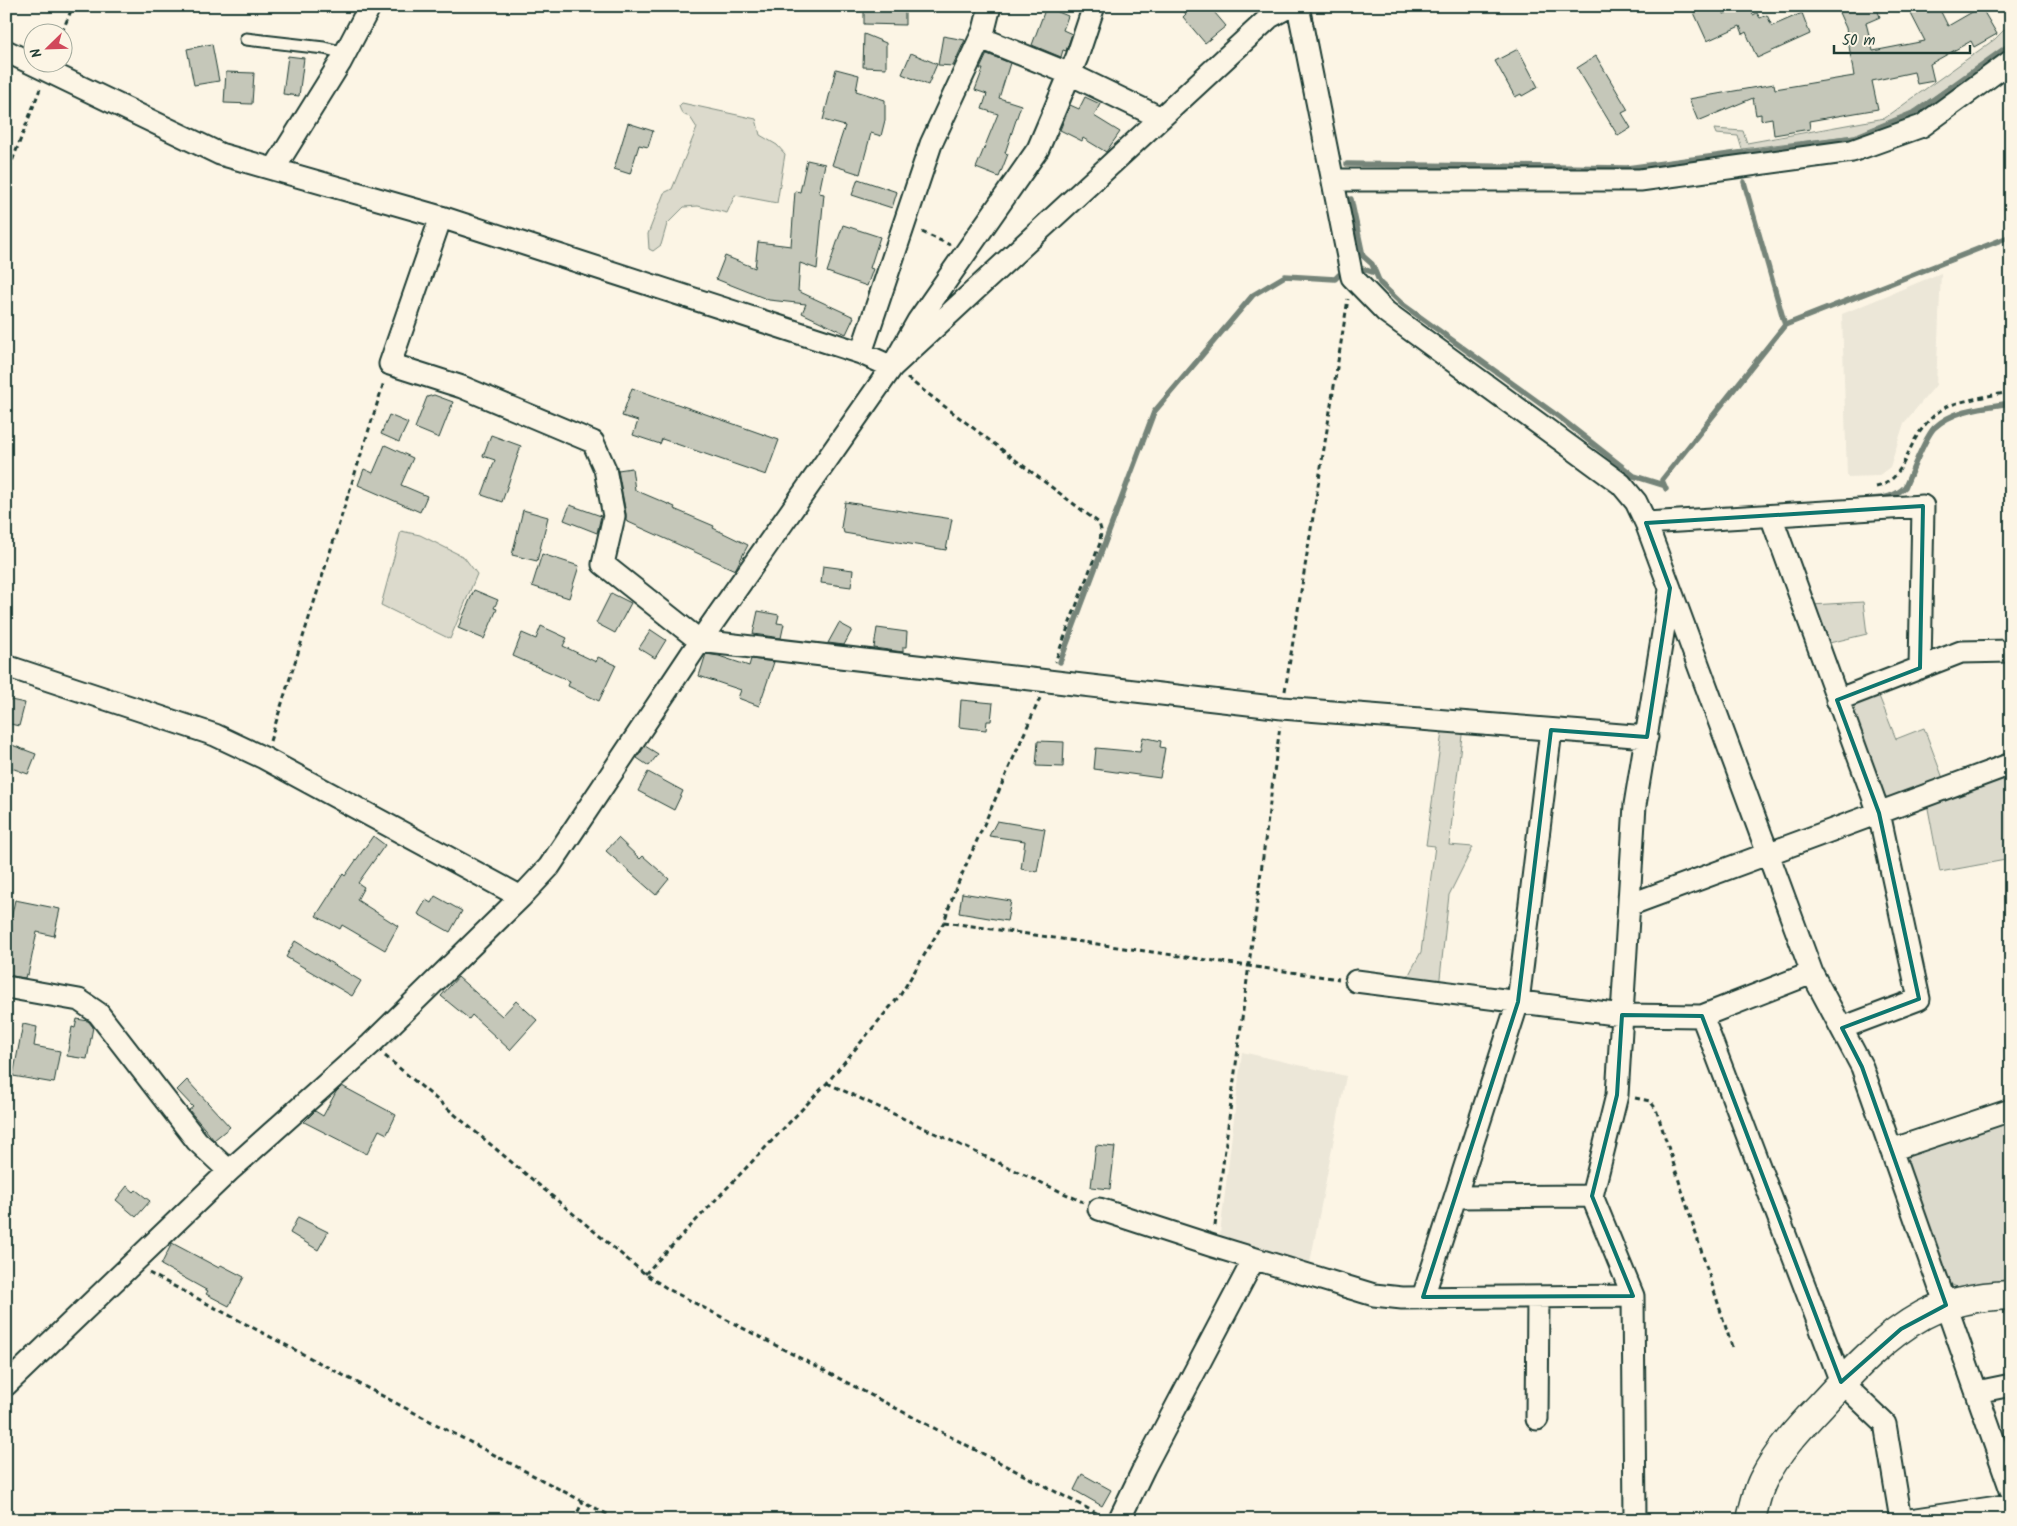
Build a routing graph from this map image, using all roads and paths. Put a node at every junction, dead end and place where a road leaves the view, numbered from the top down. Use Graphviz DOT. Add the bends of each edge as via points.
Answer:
graph roads {
  1 [pos="72,6"];
  2 [pos="370,6"];
  3 [pos="990,6"];
  4 [pos="1094,6"];
  5 [pos="1290,6"];
  6 [pos="1298,6"];
  7 [pos="66,22"];
  8 [pos="246,38"];
  9 [pos="981,38"];
  10 [pos="6,51"];
  11 [pos="345,53"];
  12 [pos="2011,61"];
  13 [pos="1070,74"];
  14 [pos="41,87"];
  15 [pos="1161,118"];
  16 [pos="274,170"];
  17 [pos="6,177"];
  18 [pos="1334,180"];
  19 [pos="441,217"];
  20 [pos="1352,277"];
  21 [pos="861,353"];
  22 [pos="390,364"];
  23 [pos="892,367"];
  24 [pos="2011,392"];
  25 [pos="1869,488"];
  26 [pos="1771,516"];
  27 [pos="1646,523"];
  28 [pos="1670,588"];
  29 [pos="700,641"];
  30 [pos="2011,651"];
  31 [pos="6,666"];
  32 [pos="1920,668"];
  33 [pos="1048,681"];
  34 [pos="1837,700"];
  35 [pos="1282,708"];
  36 [pos="1550,730"];
  37 [pos="1647,737"];
  38 [pos="264,758"];
  39 [pos="2011,764"];
  40 [pos="1879,813"];
  41 [pos="1768,854"];
  42 [pos="521,896"];
  43 [pos="1629,905"];
  44 [pos="944,922"];
  45 [pos="1249,966"];
  46 [pos="1812,973"];
  47 [pos="1356,981"];
  48 [pos="6,987"];
  49 [pos="1518,1002"];
  50 [pos="1622,1015"];
  51 [pos="1702,1016"];
  52 [pos="1842,1028"];
  53 [pos="370,1044"];
  54 [pos="827,1083"];
  55 [pos="1617,1095"];
  56 [pos="2011,1110"];
  57 [pos="1892,1150"];
  58 [pos="229,1171"];
  59 [pos="1592,1196"];
  60 [pos="1456,1197"];
  61 [pos="1099,1209"];
  62 [pos="1213,1246"];
  63 [pos="1254,1258"];
  64 [pos="133,1265"];
  65 [pos="645,1274"];
  66 [pos="2011,1295"];
  67 [pos="1633,1296"];
  68 [pos="1538,1297"];
  69 [pos="1423,1298"];
  70 [pos="1946,1305"];
  71 [pos="1733,1350"];
  72 [pos="1841,1382"];
  73 [pos="6,1385"];
  74 [pos="2011,1385"];
  75 [pos="1977,1392"];
  76 [pos="1538,1419"];
  77 [pos="2011,1490"];
  78 [pos="583,1501"];
  79 [pos="2011,1505"];
  80 [pos="574,1520"];
  81 [pos="618,1520"];
  82 [pos="1109,1520"];
  83 [pos="1119,1520"];
  84 [pos="1635,1520"];
  85 [pos="1751,1520"];
  86 [pos="1901,1520"];
  87 [pos="1910,1520"];
  1 -- 7 [label="path"];
  2 -- 11 [label="street"];
  3 -- 9 [label="street"];
  4 -- 13 [label="street"];
  5 -- 15 [label="street" via="1270,17"];
  6 -- 18 [label="street"];
  8 -- 11 [label="lane"];
  9 -- 13 [label="street"];
  9 -- 21 [label="street" via="931,144"];
  10 -- 16 [label="street" via="220,154"];
  11 -- 16 [label="street"];
  12 -- 18 [label="street" via="1922,126 1852,151 1640,180"];
  13 -- 15 [label="street"];
  13 -- 23 [label="street" via="1038,149 918,321"];
  14 -- 17 [label="path"];
  15 -- 23 [label="street"];
  16 -- 19 [label="street"];
  18 -- 20 [label="street"];
  19 -- 21 [label="street"];
  19 -- 22 [label="street"];
  20 -- 27 [label="street" via="1386,312 1621,484 1636,502"];
  20 -- 35 [label="path"];
  21 -- 23 [label="street"];
  22 -- 29 [label="street" via="462,387 593,442 605,469 614,516 603,564"];
  22 -- 38 [label="path"];
  23 -- 29 [label="street"];
  23 -- 33 [label="path" via="1099,523 1100,543"];
  24 -- 25 [label="path" via="1945,407 1919,434 1891,482"];
  26 -- 27 [label="street"];
  26 -- 32 [label="street" via="1923,506"];
  26 -- 34 [label="street"];
  27 -- 28 [label="street"];
  28 -- 37 [label="street"];
  28 -- 41 [label="street"];
  29 -- 33 [label="street"];
  29 -- 42 [label="street" via="549,867"];
  30 -- 32 [label="street" via="1961,652"];
  31 -- 38 [label="street" via="215,735"];
  32 -- 34 [label="street"];
  33 -- 35 [label="street"];
  33 -- 44 [label="path" via="955,890"];
  34 -- 40 [label="street"];
  35 -- 36 [label="street"];
  35 -- 45 [label="path"];
  36 -- 37 [label="street"];
  36 -- 49 [label="street"];
  37 -- 43 [label="street" via="1635,805"];
  38 -- 42 [label="street"];
  39 -- 40 [label="street"];
  40 -- 41 [label="street"];
  40 -- 52 [label="street" via="1919,999"];
  41 -- 43 [label="street"];
  41 -- 46 [label="street"];
  42 -- 53 [label="street"];
  43 -- 50 [label="street"];
  44 -- 45 [label="path"];
  44 -- 54 [label="path" via="901,994"];
  45 -- 47 [label="path"];
  45 -- 62 [label="path"];
  46 -- 51 [label="street"];
  46 -- 52 [label="street"];
  47 -- 49 [label="street"];
  48 -- 58 [label="street" via="79,1000 98,1013 197,1140"];
  49 -- 50 [label="street"];
  49 -- 60 [label="street"];
  50 -- 51 [label="street"];
  50 -- 55 [label="street"];
  51 -- 72 [label="street"];
  52 -- 57 [label="street" via="1862,1067"];
  53 -- 58 [label="street"];
  53 -- 65 [label="path"];
  54 -- 61 [label="path"];
  54 -- 65 [label="path"];
  55 -- 59 [label="street"];
  55 -- 71 [label="path" via="1646,1099 1656,1109"];
  56 -- 57 [label="street"];
  57 -- 70 [label="street"];
  58 -- 64 [label="street"];
  59 -- 60 [label="street"];
  59 -- 67 [label="street"];
  60 -- 69 [label="street"];
  61 -- 62 [label="street"];
  62 -- 63 [label="street"];
  63 -- 69 [label="street" via="1374,1295"];
  63 -- 83 [label="street"];
  64 -- 73 [label="street"];
  64 -- 78 [label="path"];
  65 -- 82 [label="path"];
  66 -- 70 [label="street"];
  67 -- 68 [label="street"];
  67 -- 84 [label="street"];
  68 -- 69 [label="street"];
  68 -- 76 [label="street"];
  70 -- 72 [label="street" via="1923,1314 1901,1329"];
  70 -- 75 [label="street"];
  72 -- 85 [label="street" via="1802,1425 1772,1465 1762,1481"];
  72 -- 86 [label="street" via="1885,1424"];
  74 -- 75 [label="street"];
  75 -- 77 [label="street"];
  78 -- 80 [label="path"];
  78 -- 81 [label="path"];
  79 -- 87 [label="street"];
}
